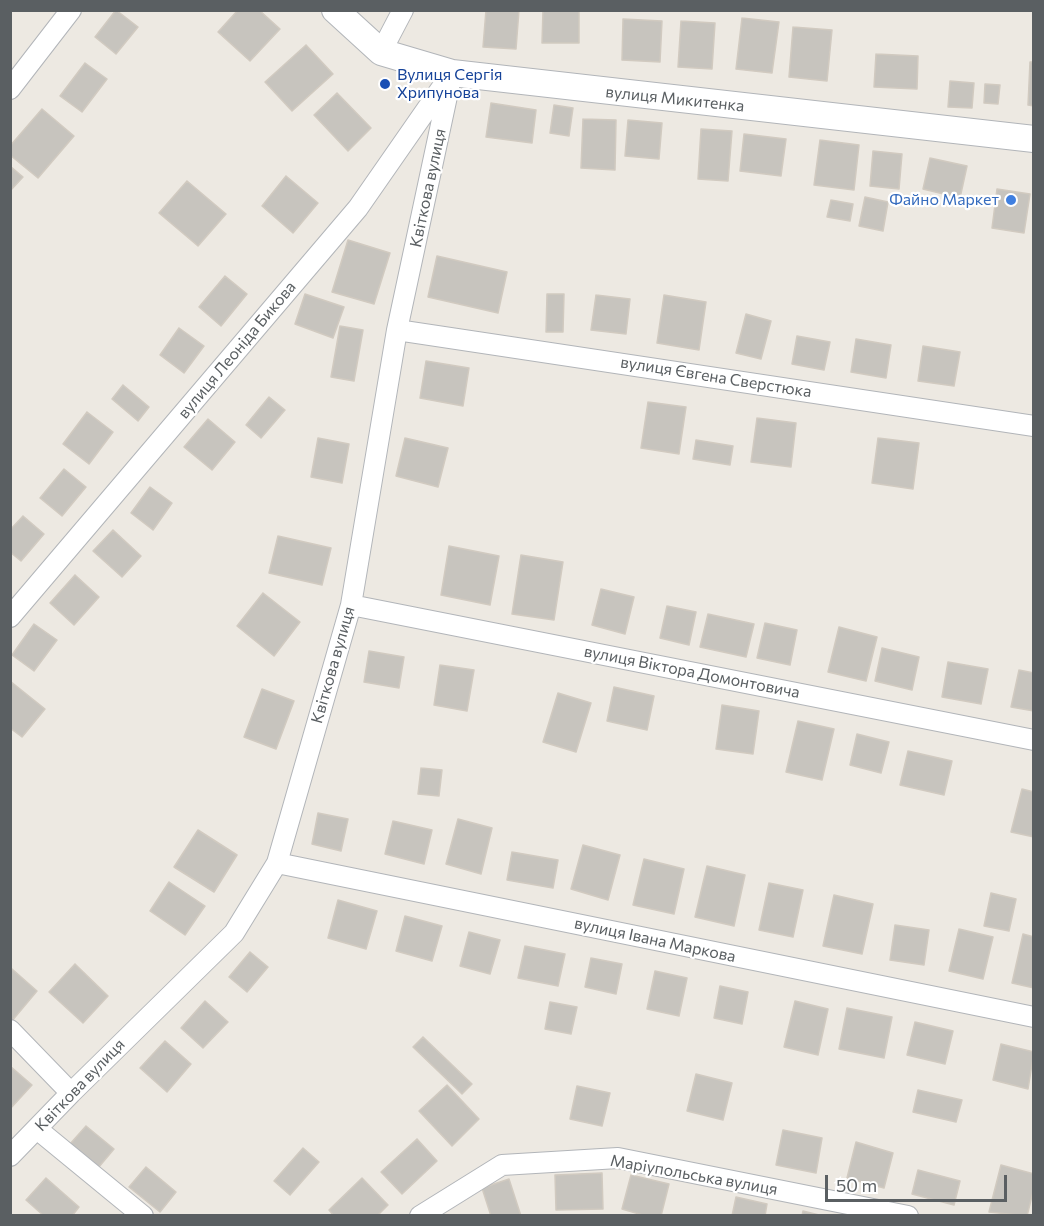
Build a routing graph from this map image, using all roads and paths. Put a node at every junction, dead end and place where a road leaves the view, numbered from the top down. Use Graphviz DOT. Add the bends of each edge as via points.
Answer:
graph roads {
  1 [pos="71,10"];
  2 [pos="334,10"];
  3 [pos="403,10"];
  4 [pos="381,52"];
  5 [pos="452,73"];
  6 [pos="10,88"];
  7 [pos="1034,139"];
  8 [pos="398,330"];
  9 [pos="1034,426"];
  10 [pos="351,604"];
  11 [pos="10,617"];
  12 [pos="1034,740"];
  13 [pos="277,863"];
  14 [pos="1034,1017"];
  15 [pos="10,1030"];
  16 [pos="71,1093"];
  17 [pos="37,1129"];
  18 [pos="10,1156"];
  19 [pos="143,1215"];
  20 [pos="420,1215"];
  21 [pos="908,1215"];
  1 -- 6 [label="street"];
  2 -- 4 [label="street, вулиця Микитенка"];
  3 -- 4 [label="street"];
  4 -- 5 [label="street, вулиця Микитенка"];
  5 -- 7 [label="street, вулиця Микитенка"];
  5 -- 8 [label="street, Квіткова вулиця"];
  5 -- 11 [label="street, вулиця Леоніда Бикова" via="358,208"];
  8 -- 9 [label="street, вулиця Євгена Сверстюка"];
  8 -- 10 [label="street, Квіткова вулиця"];
  10 -- 12 [label="street, вулиця Віктора Домонтовича"];
  10 -- 13 [label="street, Квіткова вулиця"];
  13 -- 14 [label="street, вулиця Івана Маркова"];
  13 -- 16 [label="street, Квіткова вулиця" via="234,933"];
  15 -- 16 [label="street"];
  16 -- 17 [label="street, Квіткова вулиця"];
  17 -- 18 [label="street, Квіткова вулиця"];
  17 -- 19 [label="street"];
  20 -- 21 [label="street, Маріупольська вулиця" via="502,1165 618,1158"];
}
